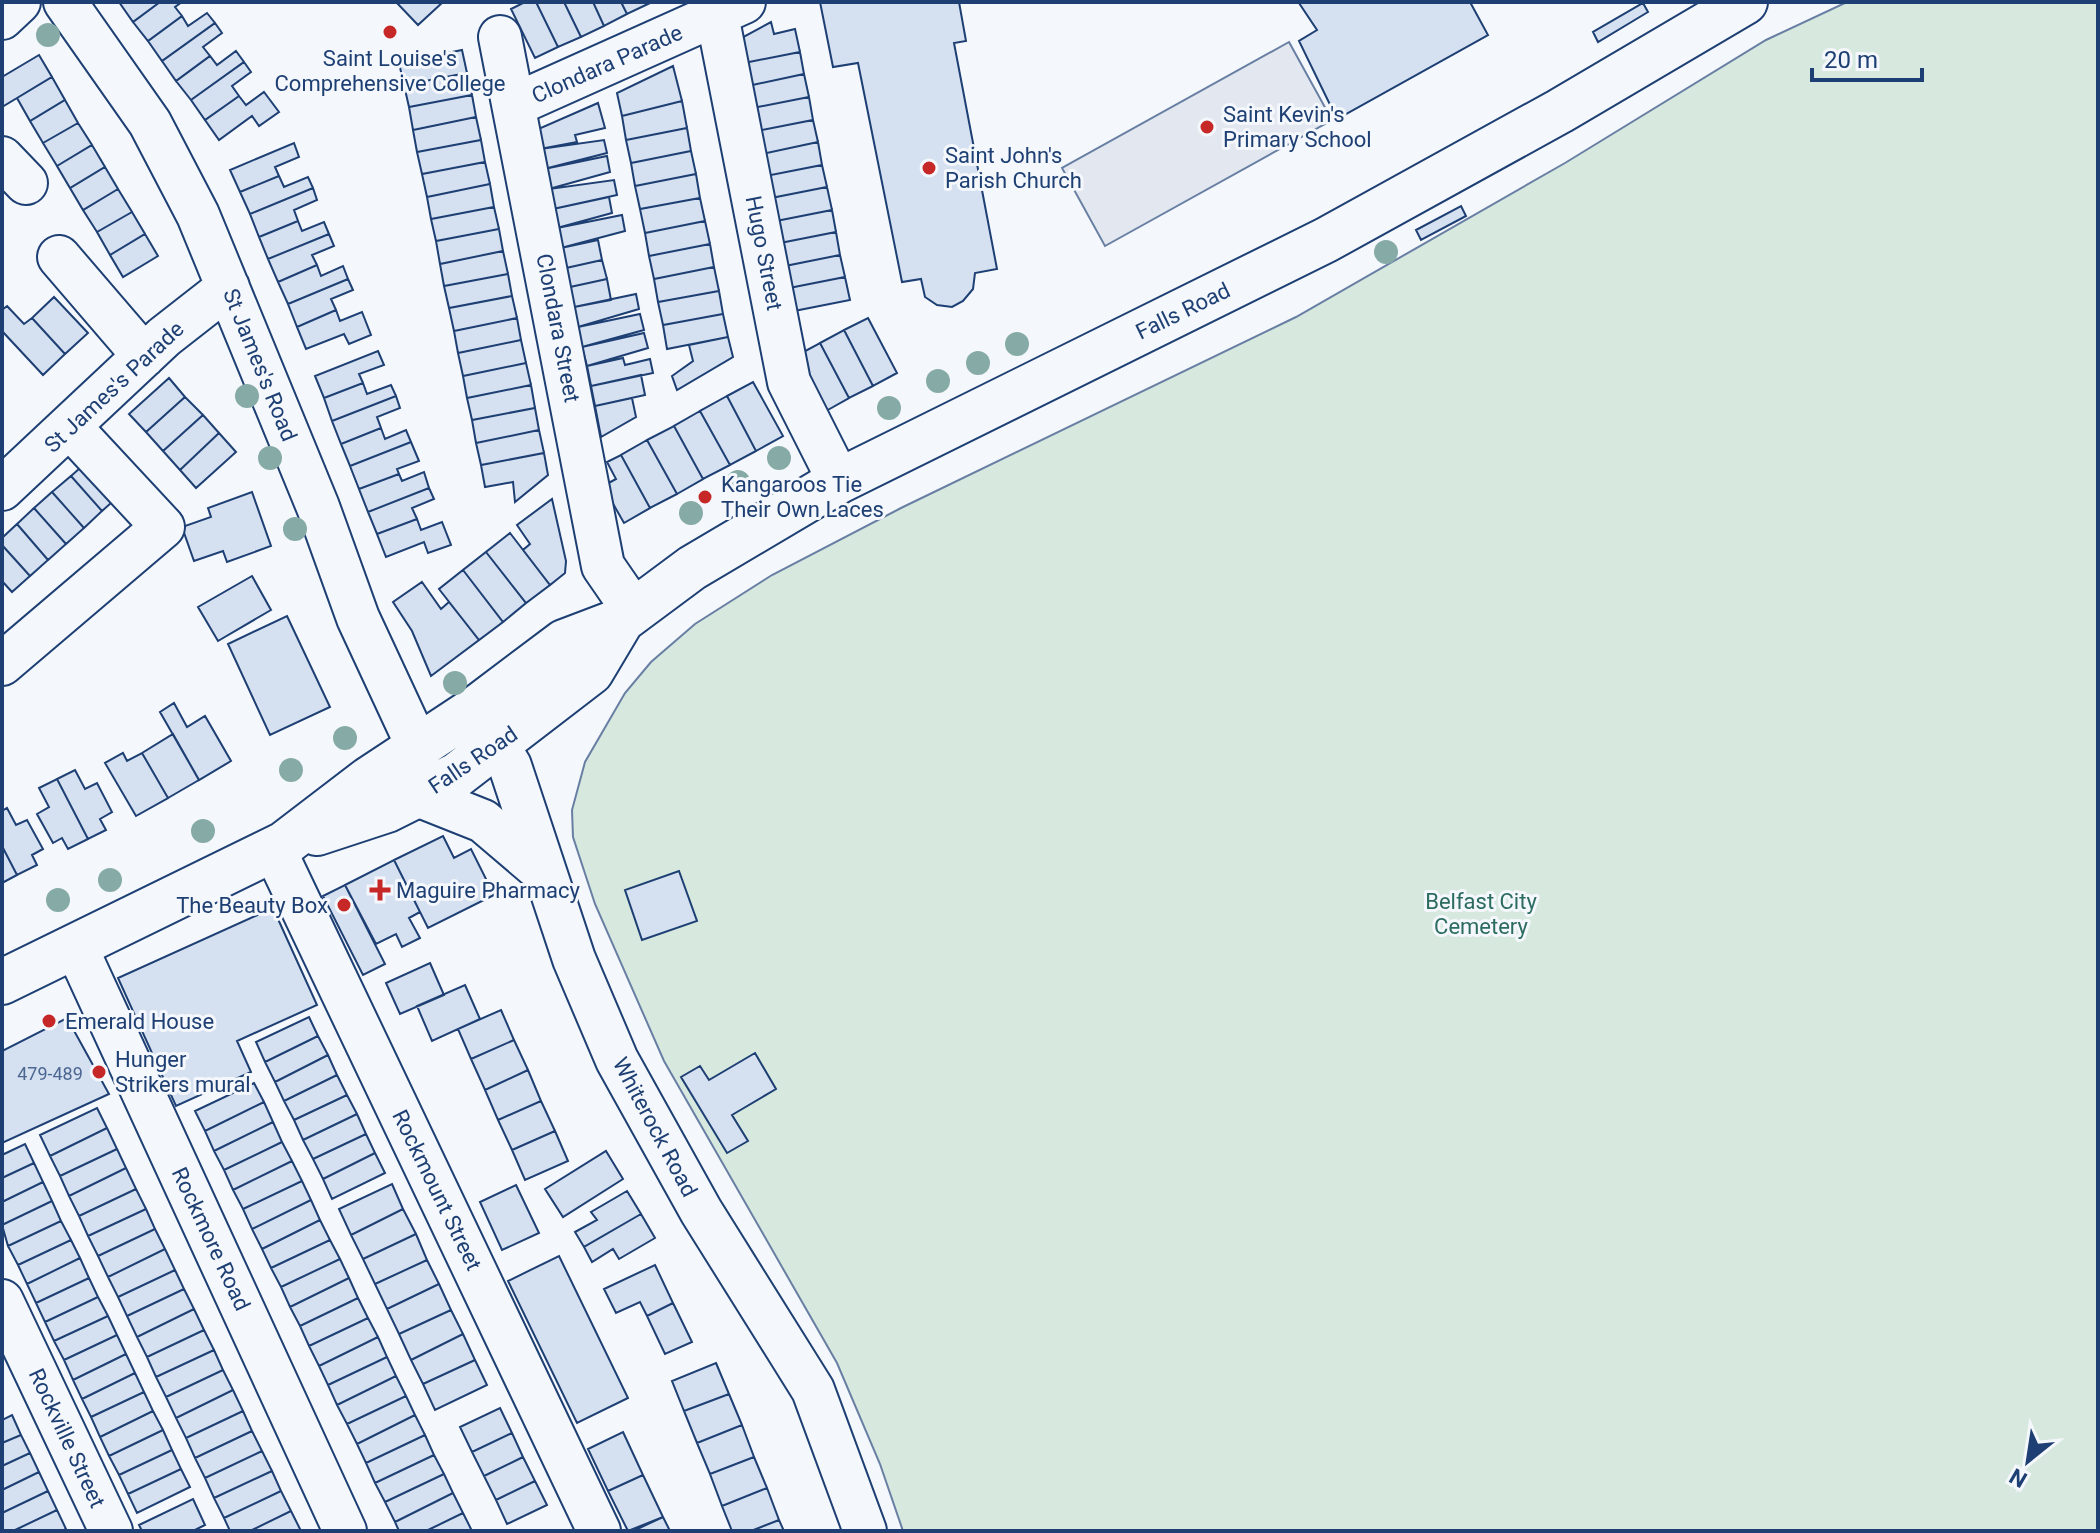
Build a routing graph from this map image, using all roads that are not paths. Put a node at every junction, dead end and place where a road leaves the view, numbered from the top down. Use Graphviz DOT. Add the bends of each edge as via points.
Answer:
graph roads {
  1 [pos="19,2"];
  2 [pos="65,2"];
  3 [pos="1745,2"];
  4 [pos="731,8"];
  5 [pos="2,18"];
  6 [pos="500,37"];
  7 [pos="514,105"];
  8 [pos="59,257"];
  9 [pos="228,287"];
  10 [pos="144,356"];
  11 [pos="70,427"];
  12 [pos="839,481"];
  13 [pos="2,489"];
  14 [pos="628,615"];
  15 [pos="2,664"];
  16 [pos="475,709"];
  17 [pos="499,745"];
  18 [pos="418,747"];
  19 [pos="420,796"];
  20 [pos="279,846"];
  21 [pos="544,873"];
  22 [pos="76,947"];
  23 [pos="2,982"];
  24 [pos="2,1301"];
  25 [pos="111,1531"];
  26 [pos="345,1531"];
  27 [pos="599,1531"];
  28 [pos="865,1531"];
  1 -- 5 [label="street"];
  2 -- 9 [label="street, St James's Road" via="150,123"];
  3 -- 12 [label="main road, Falls Road" via="1326,240"];
  4 -- 7 [label="street, Clondara Parade"];
  4 -- 12 [label="street, Hugo Street" via="789,382"];
  6 -- 7 [label="street, Clondara Street"];
  7 -- 14 [label="street, Clondara Street" via="603,566"];
  8 -- 10 [label="street"];
  9 -- 10 [label="street, St James's Parade"];
  9 -- 18 [label="street, St James's Road" via="358,618"];
  10 -- 11 [label="street, St James's Parade"];
  11 -- 13 [label="street, St James's Parade"];
  11 -- 15 [label="street" via="163,527"];
  12 -- 14 [label="main road, Falls Road" via="692,568"];
  14 -- 16 [label="main road, Falls Road" via="564,642"];
  14 -- 17 [label="main road, Falls Road" via="591,672"];
  16 -- 17 [label="street, Whiterock Road"];
  16 -- 18 [label="main road, Falls Road"];
  17 -- 19 [label="main road, Falls Road"];
  17 -- 21 [label="street, Whiterock Road" via="519,789"];
  18 -- 20 [label="main road, Falls Road"];
  19 -- 20 [label="main road, Falls Road"];
  19 -- 21 [label="street" via="483,821"];
  20 -- 22 [label="main road, Falls Road"];
  20 -- 27 [label="street, Rockmount Street"];
  21 -- 28 [label="street, Whiterock Road" via="617,1060 701,1211 813,1390"];
  22 -- 23 [label="main road, Falls Road"];
  22 -- 26 [label="street, Rockmore Road"];
  24 -- 25 [label="street, Rockville Street"];
}
